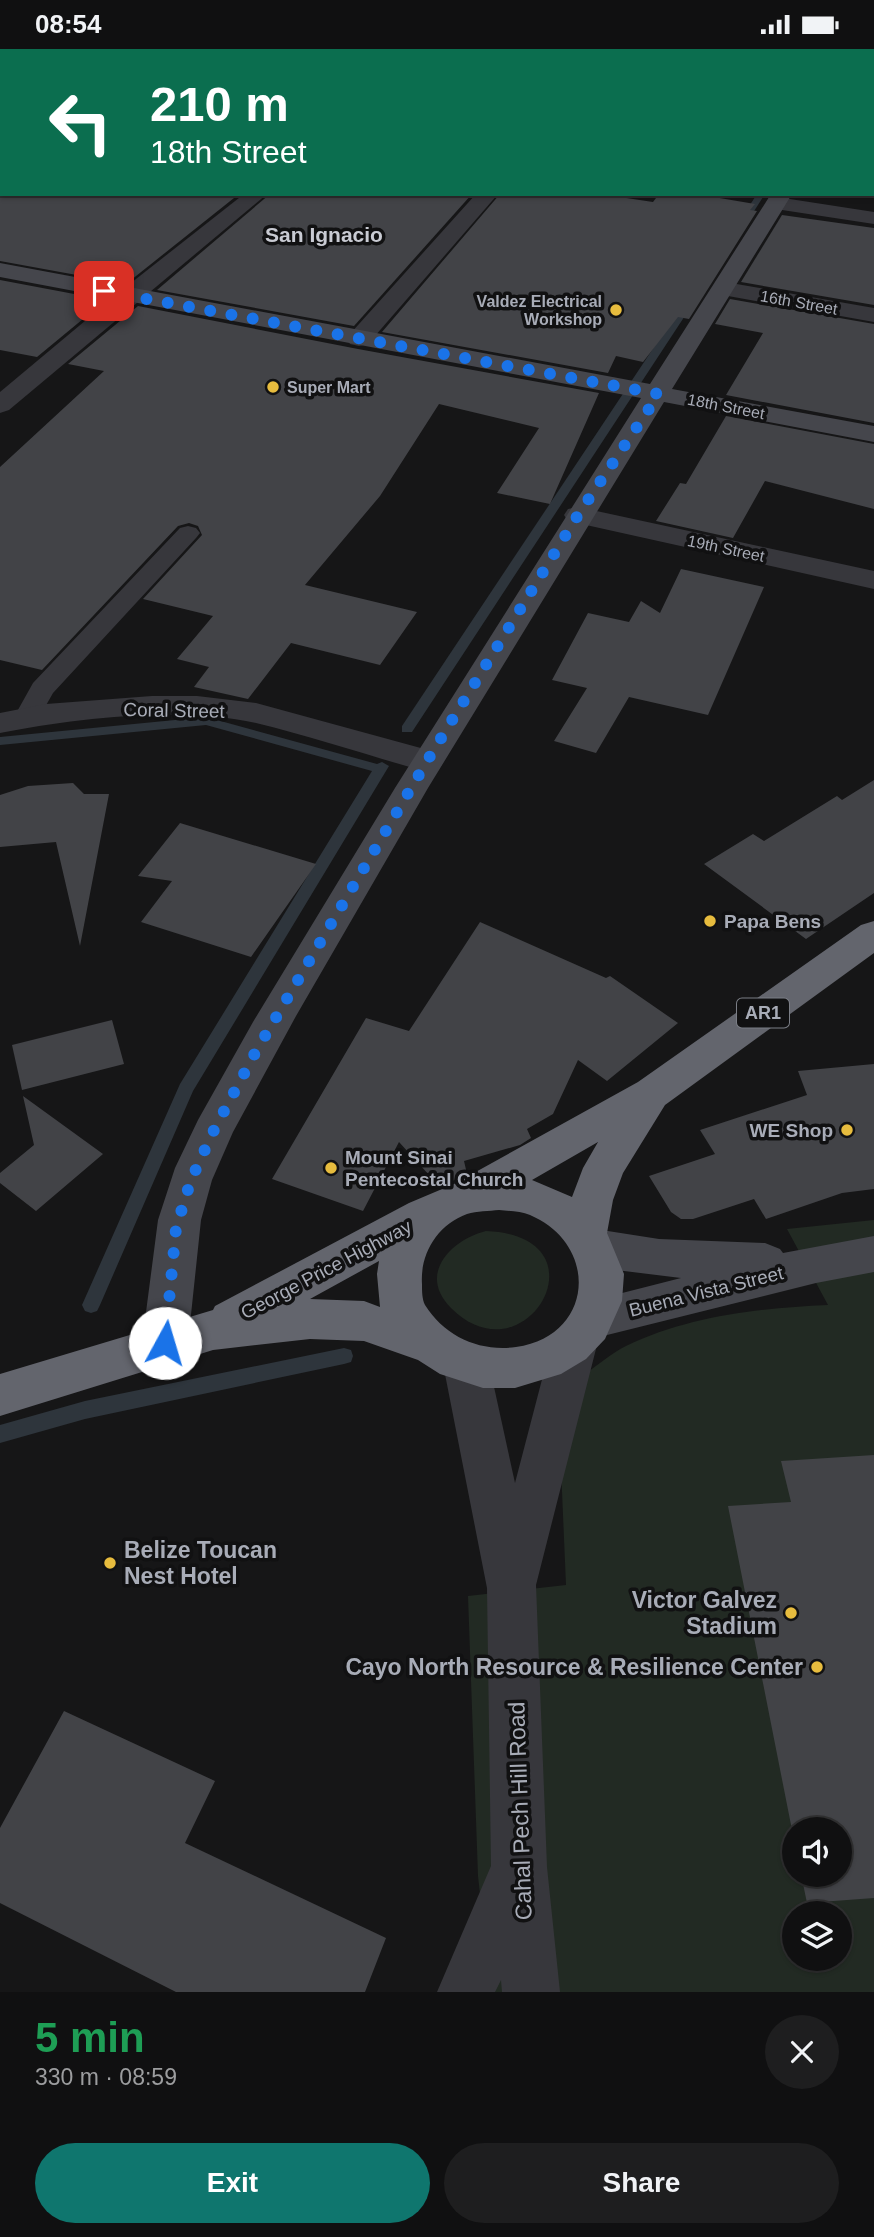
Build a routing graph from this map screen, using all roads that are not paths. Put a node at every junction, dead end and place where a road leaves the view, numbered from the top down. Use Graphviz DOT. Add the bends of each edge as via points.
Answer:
graph roads {
  1 [pos="254,196"];
  2 [pos="486,196"];
  3 [pos="780,199"];
  4 [pos="874,218"];
  5 [pos="0,270"];
  6 [pos="725,289"];
  7 [pos="130,295"];
  8 [pos="874,315"];
  9 [pos="359,339"];
  10 [pos="659,394"];
  11 [pos="0,405"];
  12 [pos="874,434"];
  13 [pos="578,515"];
  14 [pos="188,533"];
  15 [pos="874,580"];
  16 [pos="13,720"];
  17 [pos="427,761"];
  18 [pos="874,934"];
  19 [pos="652,1093"];
  20 [pos="452,1202"];
  21 [pos="590,1240"];
  22 [pos="874,1254"];
  23 [pos="816,1264"];
  24 [pos="213,1330"];
  25 [pos="584,1331"];
  26 [pos="165,1343"];
  27 [pos="448,1354"];
  28 [pos="0,1395"];
  29 [pos="512,1588"];
  30 [pos="519,1867"];
  31 [pos="466,1992"];
  32 [pos="530,1992"];
  1 -- 7 [label="street"];
  2 -- 9 [label="street"];
  3 -- 4 [label="street"];
  3 -- 6 [label="street"];
  5 -- 7 [label="street, 18th Street"];
  6 -- 8 [label="street, 16th Street"];
  6 -- 10 [label="street"];
  7 -- 9 [label="street, 18th Street"];
  7 -- 11 [label="street"];
  9 -- 10 [label="street, 18th Street"];
  10 -- 12 [label="street, 18th Street"];
  10 -- 13 [label="street"];
  13 -- 15 [label="street, 19th Street"];
  13 -- 17 [label="street"];
  14 -- 16 [label="lane"];
  16 -- 17 [label="street, Coral Street" via="197,706 256,713"];
  17 -- 26 [label="street" via="255,1053 191,1180 176,1228"];
  18 -- 19 [label="highway, AR1"];
  19 -- 20 [label="highway, AR1"];
  19 -- 21 [label="highway, AR1" via="604,1168 592,1200"];
  20 -- 21 [label="highway" via="499,1193 531,1198 561,1211"];
  20 -- 24 [label="highway, George Price Highway / AR1"];
  20 -- 27 [label="highway" via="410,1235 397,1272 403,1310"];
  21 -- 23 [label="street, Buena Vista Street" via="637,1256"];
  21 -- 25 [label="highway" via="603,1282"];
  22 -- 23 [label="street, Buena Vista Street"];
  23 -- 25 [label="street, Buena Vista Street"];
  24 -- 26 [label="highway, George Price Highway / AR1"];
  24 -- 27 [label="highway, George Price Highway / AR1" via="310,1319 364,1321"];
  25 -- 27 [label="highway" via="543,1363 504,1370"];
  25 -- 29 [label="street, Cahal Pech Hill Road"];
  26 -- 28 [label="highway, George Price Highway / AR1"];
  27 -- 29 [label="street, Cahal Pech Hill Road"];
  29 -- 30 [label="street, Cahal Pech Hill Road"];
  30 -- 31 [label="street"];
  30 -- 32 [label="street, Cahal Pech Hill Road"];
}
